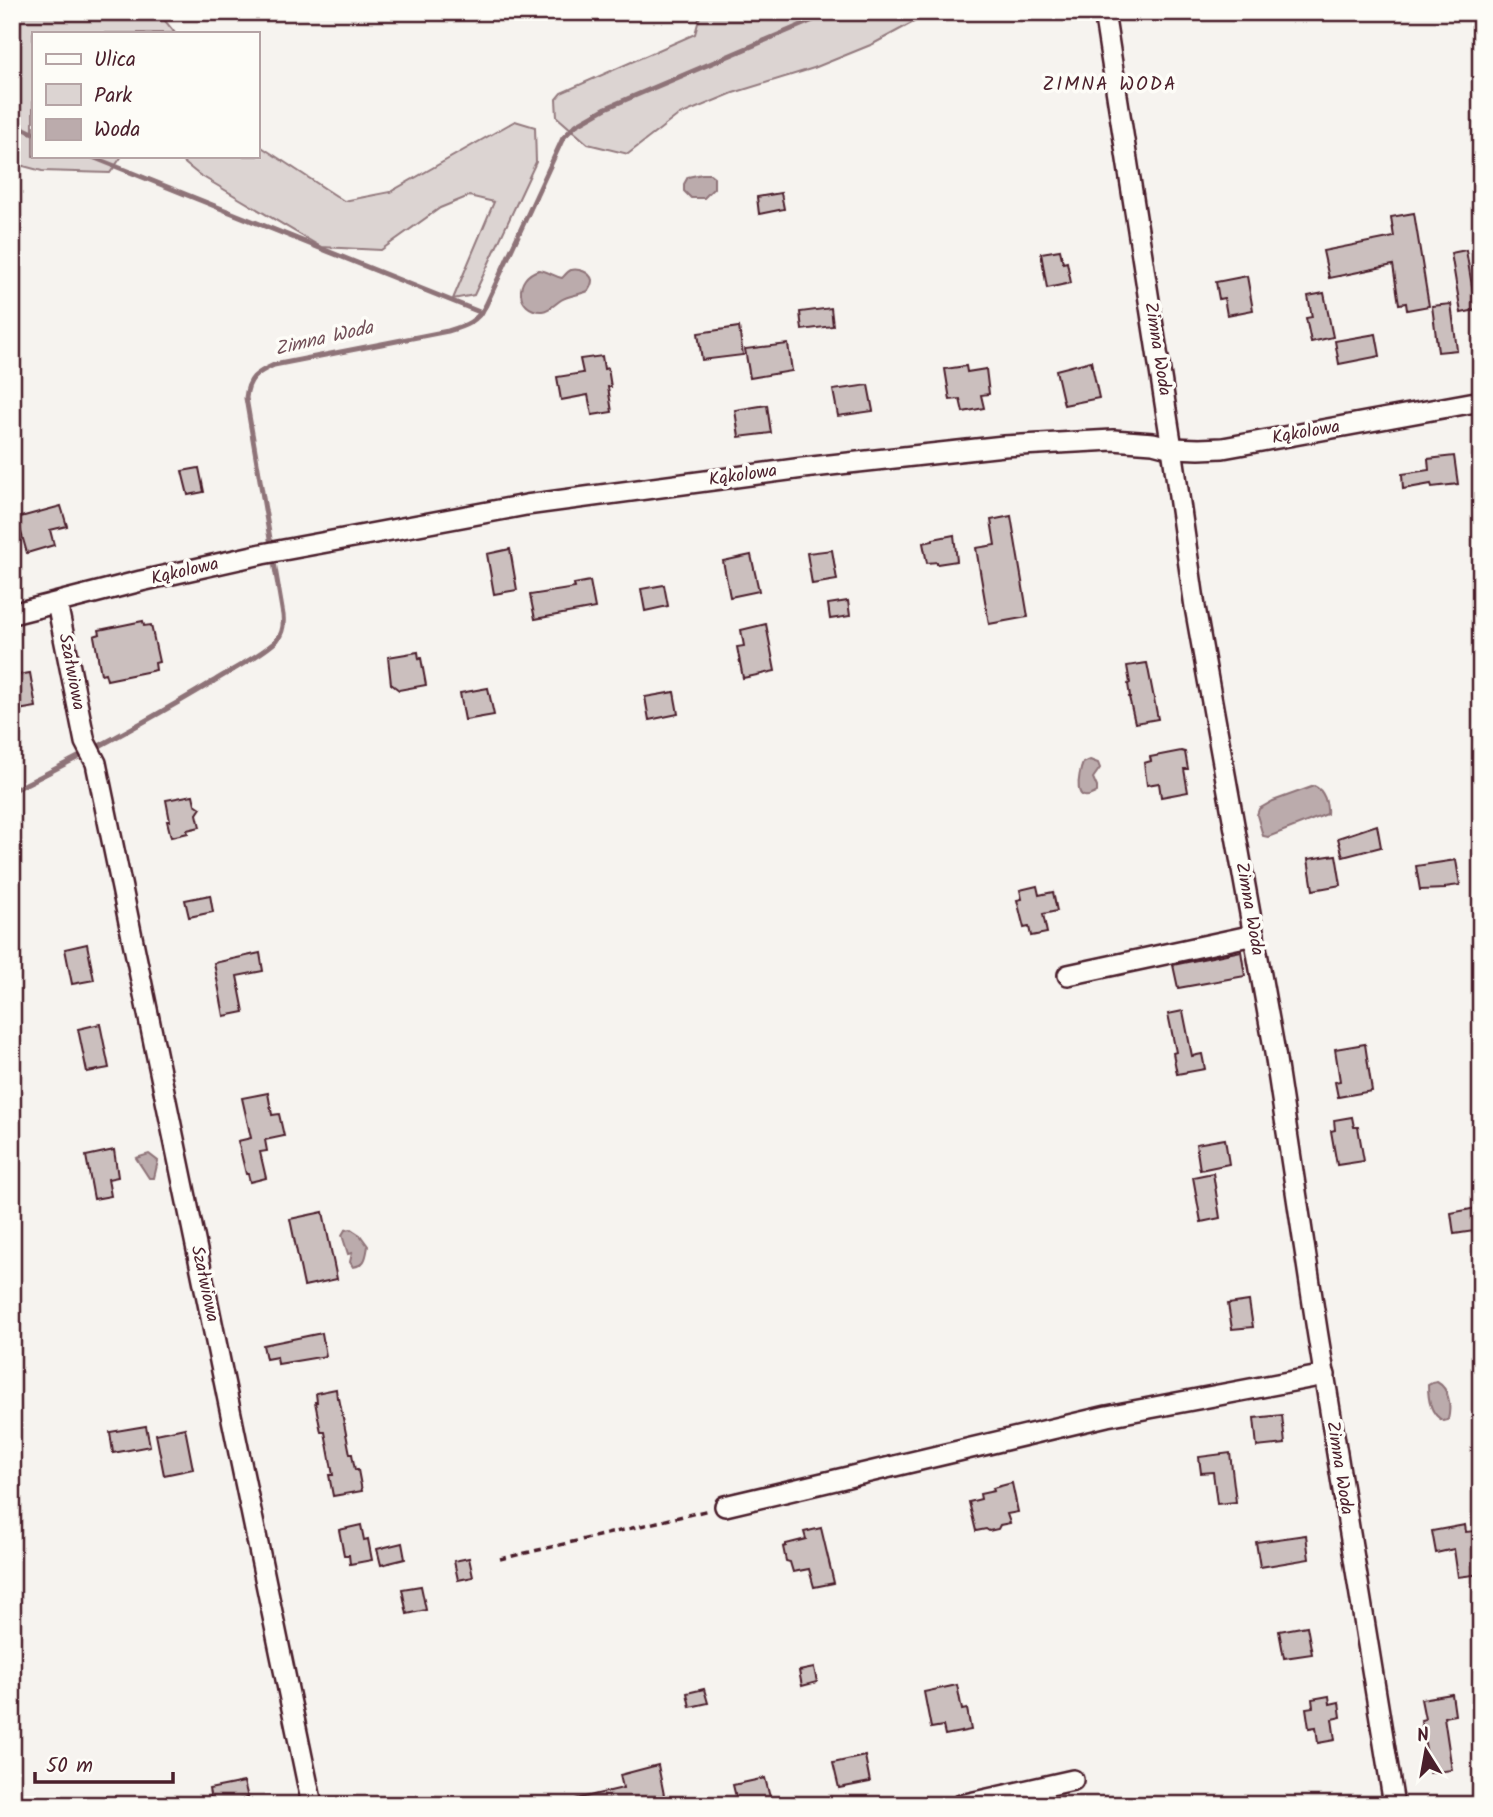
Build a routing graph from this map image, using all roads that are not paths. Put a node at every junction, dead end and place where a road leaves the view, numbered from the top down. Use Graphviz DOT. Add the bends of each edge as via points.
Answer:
graph roads {
  1 [pos="1104,12"];
  2 [pos="1481,401"];
  3 [pos="1172,448"];
  4 [pos="57,603"];
  5 [pos="12,614"];
  6 [pos="1254,935"];
  7 [pos="1068,975"];
  8 [pos="1325,1375"];
  9 [pos="725,1506"];
  10 [pos="1073,1780"];
  11 [pos="312,1805"];
  12 [pos="961,1805"];
  13 [pos="1394,1805"];
  1 -- 3 [label="street, Zimna Woda"];
  2 -- 3 [label="street, Kąkolowa" via="1223,448"];
  3 -- 4 [label="street, Kąkolowa" via="1085,440 1004,446 526,505 262,554"];
  3 -- 6 [label="street, Zimna Woda" via="1195,607"];
  4 -- 5 [label="street, Kąkolowa"];
  4 -- 11 [label="street, Szałwiowa" via="85,741 96,763"];
  6 -- 7 [label="street"];
  6 -- 8 [label="street, Zimna Woda"];
  8 -- 9 [label="street" via="1107,1416"];
  8 -- 13 [label="street, Zimna Woda"];
  10 -- 12 [label="street"];
}
